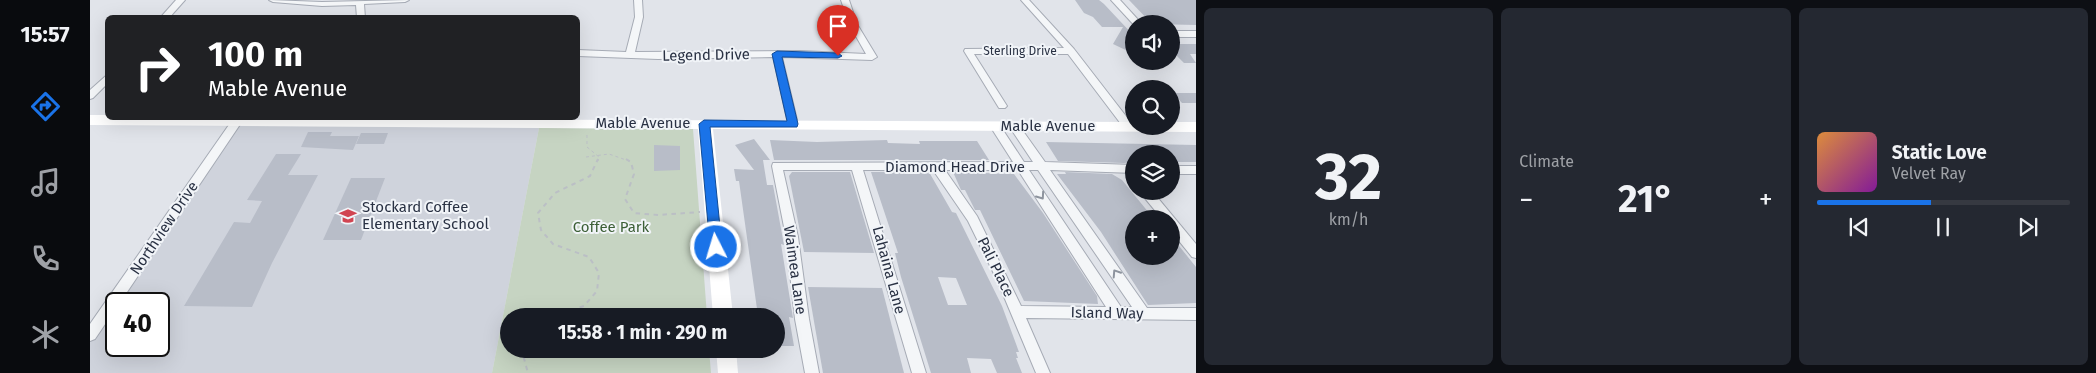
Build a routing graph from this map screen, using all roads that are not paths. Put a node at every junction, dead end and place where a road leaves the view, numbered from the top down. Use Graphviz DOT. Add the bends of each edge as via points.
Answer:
graph roads {
  1 [pos="181,0"];
  2 [pos="273,0"];
  3 [pos="405,0"];
  4 [pos="638,0"];
  5 [pos="846,0"];
  6 [pos="1025,0"];
  7 [pos="1115,0"];
  8 [pos="360,2"];
  9 [pos="167,15"];
  10 [pos="360,15"];
  11 [pos="1129,15"];
  12 [pos="1180,34"];
  13 [pos="1196,34"];
  14 [pos="1071,50"];
  15 [pos="580,53"];
  16 [pos="777,54"];
  17 [pos="630,55"];
  18 [pos="105,80"];
  19 [pos="90,96"];
  20 [pos="1002,106"];
  21 [pos="90,120"];
  22 [pos="237,120"];
  23 [pos="327,120"];
  24 [pos="1125,122"];
  25 [pos="704,124"];
  26 [pos="793,124"];
  27 [pos="995,126"];
  28 [pos="1014,126"];
  29 [pos="1125,126"];
  30 [pos="1180,127"];
  31 [pos="1196,127"];
  32 [pos="777,166"];
  33 [pos="857,166"];
  34 [pos="1041,166"];
  35 [pos="937,167"];
  36 [pos="1020,167"];
  37 [pos="1180,170"];
  38 [pos="1196,170"];
  39 [pos="1125,172"];
  40 [pos="1153,200"];
  41 [pos="1161,210"];
  42 [pos="1180,233"];
  43 [pos="1196,253"];
  44 [pos="722,308"];
  45 [pos="1018,312"];
  46 [pos="1117,313"];
  47 [pos="1143,313"];
  48 [pos="1196,314"];
  49 [pos="90,335"];
  50 [pos="727,358"];
  51 [pos="728,373"];
  52 [pos="812,373"];
  53 [pos="919,373"];
  54 [pos="1043,373"];
  1 -- 9 [label="street"];
  2 -- 8 [label="street" via="302,4"];
  3 -- 8 [label="street"];
  4 -- 17 [label="street" via="639,17"];
  5 -- 16 [label="street, Legend Drive" via="854,24 872,57"];
  6 -- 14 [label="street"];
  7 -- 11 [label="street"];
  8 -- 10 [label="street"];
  12 -- 13 [label="street"];
  14 -- 20 [label="street, Sterling Drive" via="968,51"];
  14 -- 24 [label="street"];
  15 -- 17 [label="street, Legend Drive"];
  16 -- 17 [label="street, Legend Drive"];
  16 -- 26 [label="street"];
  18 -- 19 [label="street"];
  21 -- 22 [label="street, Mable Avenue"];
  22 -- 23 [label="street, Mable Avenue"];
  22 -- 49 [label="street, Northview Drive"];
  23 -- 25 [label="street, Mable Avenue"];
  25 -- 26 [label="street, Mable Avenue"];
  25 -- 44 [label="street"];
  26 -- 27 [label="street, Mable Avenue"];
  27 -- 28 [label="street, Mable Avenue"];
  27 -- 36 [label="street"];
  28 -- 29 [label="street, Mable Avenue"];
  28 -- 34 [label="street"];
  30 -- 31 [label="street, Mable Avenue"];
  32 -- 33 [label="street, Diamond Head Drive"];
  32 -- 52 [label="street, Waimea Lane" via="792,238"];
  33 -- 35 [label="street, Diamond Head Drive"];
  33 -- 53 [label="street, Lahaina Lane"];
  34 -- 36 [label="street, Diamond Head Drive"];
  34 -- 39 [label="street, Diamond Head Drive"];
  47 -- 34 [label="street, one-way"];
  35 -- 36 [label="street, Diamond Head Drive"];
  35 -- 45 [label="street, Pali Place" via="973,219"];
  36 -- 46 [label="street, one-way"];
  37 -- 38 [label="street"];
  40 -- 41 [label="street"];
  42 -- 43 [label="street"];
  45 -- 46 [label="street, Island Way"];
  45 -- 54 [label="street, Pali Place"];
  46 -- 47 [label="street, Island Way"];
  47 -- 48 [label="street, Island Way"];
  50 -- 51 [label="street"];
}
